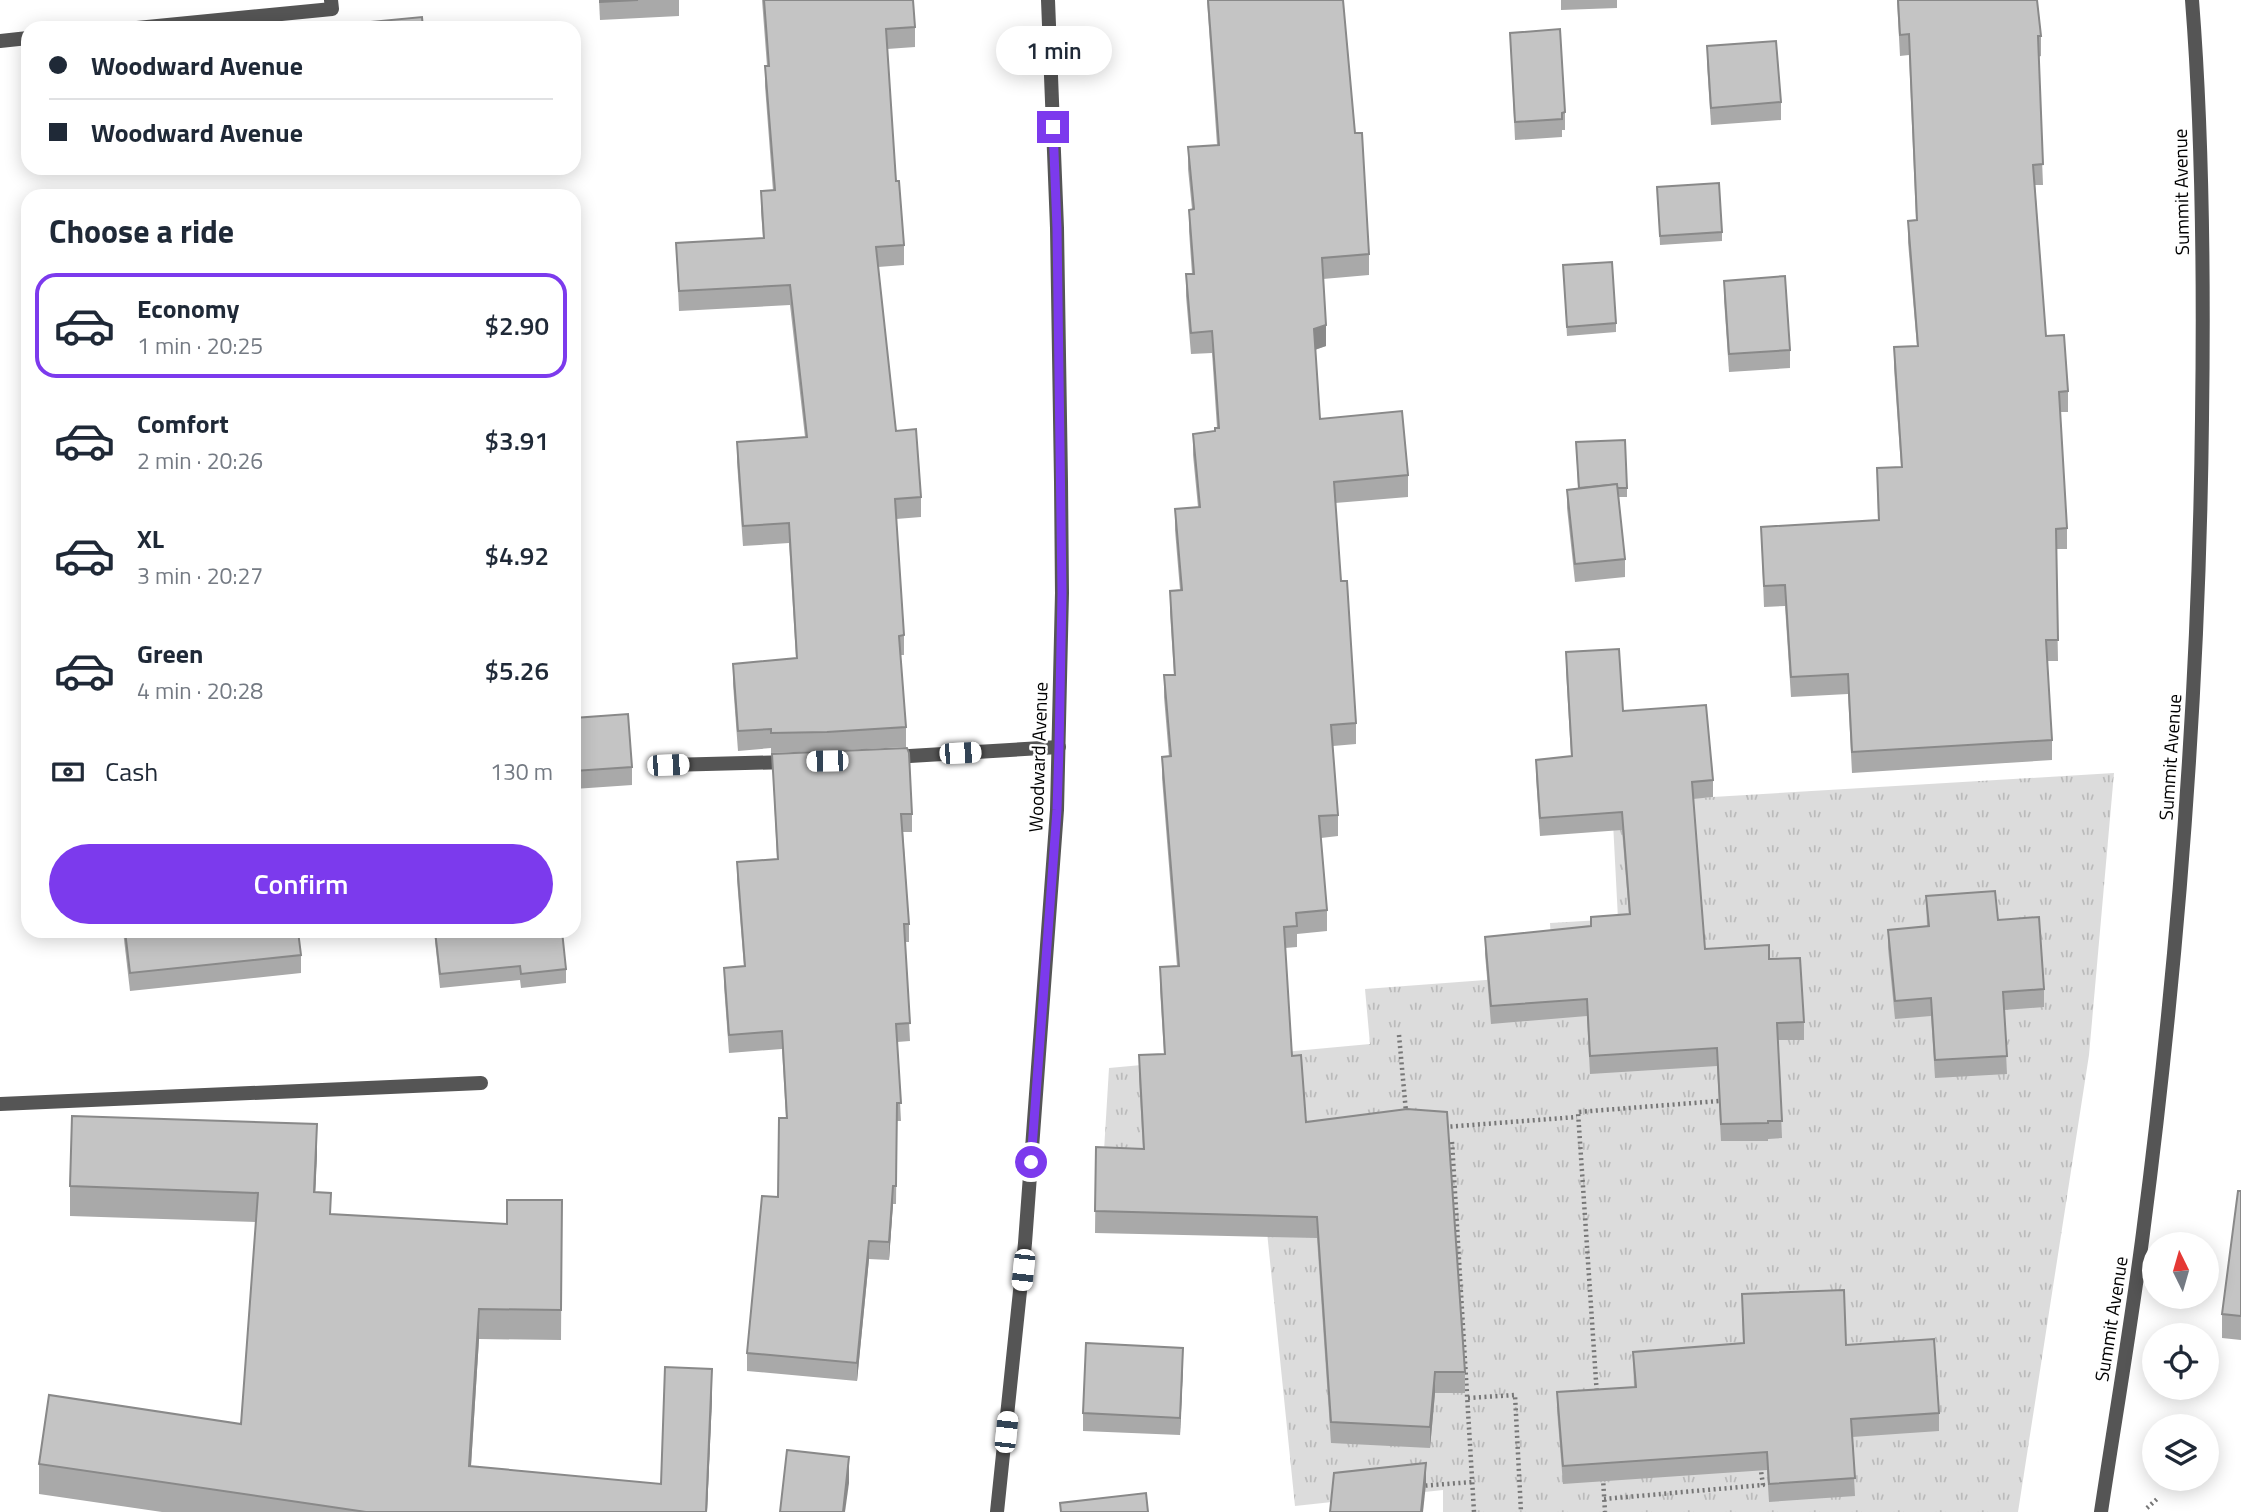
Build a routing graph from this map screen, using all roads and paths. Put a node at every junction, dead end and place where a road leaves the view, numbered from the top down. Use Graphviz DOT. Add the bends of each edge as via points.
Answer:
graph roads {
  1 [pos="331,0"];
  2 [pos="1048,0"];
  3 [pos="2192,0"];
  4 [pos="209,21"];
  5 [pos="21,39"];
  6 [pos="0,41"];
  7 [pos="1059,747"];
  8 [pos="881,758"];
  9 [pos="801,762"];
  10 [pos="668,765"];
  11 [pos="1399,1035"];
  12 [pos="481,1083"];
  13 [pos="1719,1101"];
  14 [pos="0,1104"];
  15 [pos="1406,1116"];
  16 [pos="1577,1117"];
  17 [pos="1433,1128"];
  18 [pos="1452,1142"];
  19 [pos="1468,1398"];
  20 [pos="1597,1403"];
  21 [pos="1602,1471"];
  22 [pos="1761,1471"];
  23 [pos="1472,1482"];
  24 [pos="1410,1488"];
  25 [pos="1604,1499"];
  26 [pos="2157,1499"];
  27 [pos="2147,1508"];
  28 [pos="997,1512"];
  29 [pos="1474,1512"];
  30 [pos="1521,1512"];
  31 [pos="1605,1512"];
  32 [pos="2101,1512"];
  1 -- 4 [label="street" via="332,9"];
  2 -- 7 [label="street, Woodward Avenue" via="1057,228 1062,593"];
  3 -- 32 [label="street, Summit Avenue" via="2203,327 2192,728 2165,1046 2143,1235"];
  5 -- 6 [label="street"];
  7 -- 8 [label="street"];
  7 -- 28 [label="street, Woodward Avenue" via="1025,1243"];
  9 -- 10 [label="street"];
  11 -- 15 [label="path"];
  12 -- 14 [label="street"];
  13 -- 16 [label="path" via="1578,1112"];
  16 -- 17 [label="path"];
  16 -- 20 [label="path"];
  18 -- 19 [label="path"];
  19 -- 23 [label="path"];
  19 -- 30 [label="path" via="1515,1395"];
  21 -- 25 [label="path"];
  22 -- 25 [label="path" via="1763,1485"];
  23 -- 24 [label="path"];
  23 -- 29 [label="path"];
  25 -- 31 [label="path"];
  26 -- 27 [label="path"];
}
